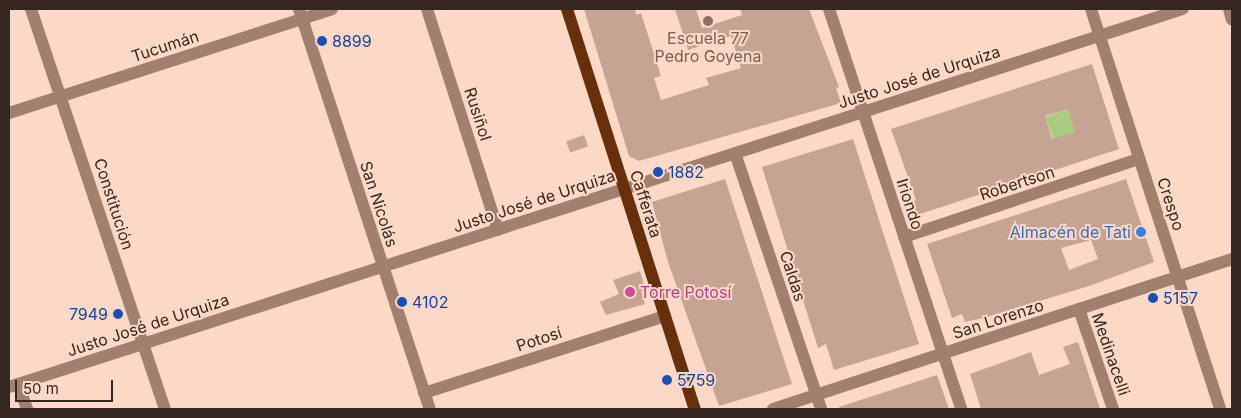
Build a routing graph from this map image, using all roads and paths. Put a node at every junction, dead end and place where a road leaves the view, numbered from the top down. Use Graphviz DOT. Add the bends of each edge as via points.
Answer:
graph roads {
  1 [pos="31,9"];
  2 [pos="332,9"];
  3 [pos="427,9"];
  4 [pos="567,9"];
  5 [pos="829,9"];
  6 [pos="1091,9"];
  7 [pos="1183,9"];
  8 [pos="1229,9"];
  9 [pos="301,13"];
  10 [pos="1232,20"];
  11 [pos="1099,36"];
  12 [pos="61,96"];
  13 [pos="863,112"];
  14 [pos="9,113"];
  15 [pos="735,153"];
  16 [pos="1139,159"];
  17 [pos="624,189"];
  18 [pos="498,230"];
  19 [pos="904,237"];
  20 [pos="1232,259"];
  21 [pos="382,266"];
  22 [pos="1177,277"];
  23 [pos="1079,309"];
  24 [pos="665,316"];
  25 [pos="143,344"];
  26 [pos="942,354"];
  27 [pos="13,385"];
  28 [pos="424,392"];
  29 [pos="816,395"];
  30 [pos="26,409"];
  31 [pos="164,409"];
  32 [pos="430,409"];
  33 [pos="695,409"];
  34 [pos="773,409"];
  35 [pos="821,409"];
  36 [pos="960,409"];
  37 [pos="1113,409"];
  38 [pos="1220,409"];
  1 -- 12 [label="street, Constitución"];
  2 -- 9 [label="street, Tucumán"];
  3 -- 18 [label="street, Rusiñol"];
  4 -- 17 [label="main road, Cafferata"];
  5 -- 13 [label="street, Iriondo"];
  6 -- 11 [label="street, Crespo"];
  7 -- 11 [label="street, Justo José de Urquiza"];
  8 -- 10 [label="street"];
  9 -- 12 [label="street, Tucumán"];
  9 -- 21 [label="street, San Nicolás"];
  11 -- 13 [label="street, Justo José de Urquiza"];
  11 -- 16 [label="street, Crespo"];
  12 -- 14 [label="street, Tucumán"];
  12 -- 25 [label="street, Constitución"];
  13 -- 15 [label="street, Justo José de Urquiza"];
  13 -- 19 [label="street, Iriondo"];
  15 -- 17 [label="street, Justo José de Urquiza"];
  15 -- 29 [label="street, Caldas"];
  16 -- 19 [label="street, Robertson"];
  16 -- 22 [label="street, Crespo"];
  17 -- 18 [label="street, Justo José de Urquiza"];
  17 -- 24 [label="main road, Cafferata"];
  18 -- 21 [label="street, Justo José de Urquiza"];
  19 -- 26 [label="street, Iriondo"];
  20 -- 22 [label="street, San Lorenzo"];
  21 -- 25 [label="street, Justo José de Urquiza"];
  21 -- 28 [label="street, San Nicolás"];
  22 -- 23 [label="street, San Lorenzo"];
  22 -- 38 [label="street, Crespo"];
  23 -- 26 [label="street, San Lorenzo"];
  23 -- 37 [label="street, Medinacelli"];
  24 -- 28 [label="street, Potosí"];
  24 -- 33 [label="main road, Cafferata"];
  25 -- 27 [label="street, Justo José de Urquiza"];
  25 -- 31 [label="street, Constitución"];
  26 -- 29 [label="street, San Lorenzo"];
  26 -- 36 [label="street, Iriondo"];
  27 -- 30 [label="street"];
  28 -- 32 [label="street, San Nicolás"];
  29 -- 34 [label="street, San Lorenzo"];
  29 -- 35 [label="street, Caldas"];
}
